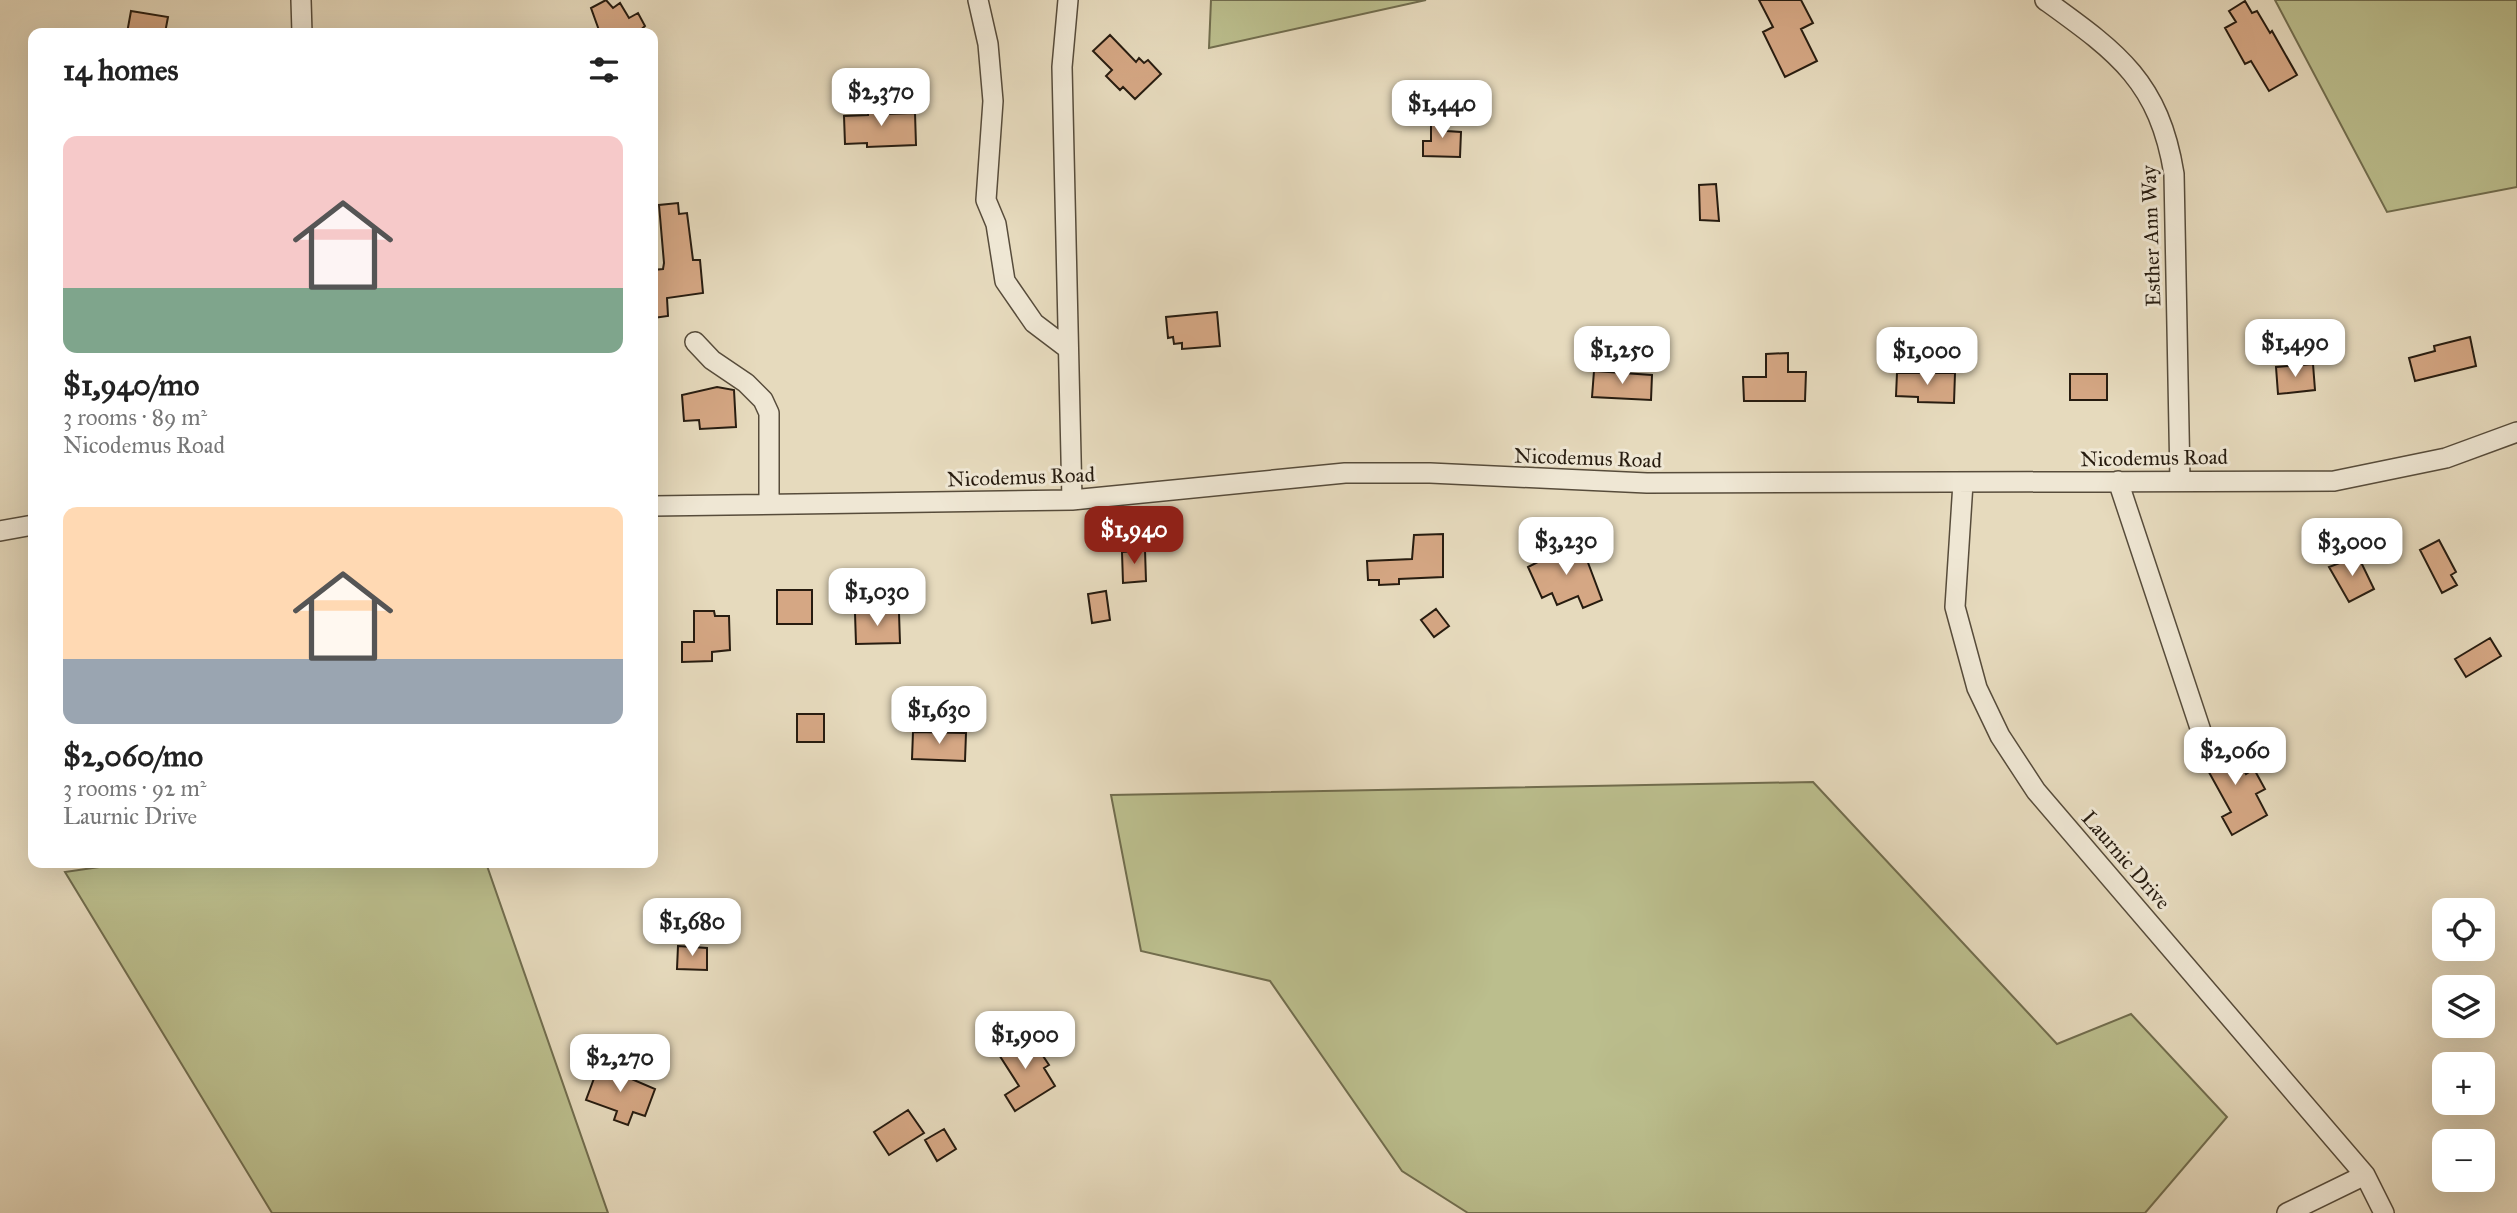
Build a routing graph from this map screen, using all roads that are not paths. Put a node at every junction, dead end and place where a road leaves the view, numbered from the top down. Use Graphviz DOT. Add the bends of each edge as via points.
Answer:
graph roads {
  1 [pos="302,0"];
  2 [pos="978,0"];
  3 [pos="1068,0"];
  4 [pos="2045,0"];
  5 [pos="302,28"];
  6 [pos="695,342"];
  7 [pos="1067,348"];
  8 [pos="2517,432"];
  9 [pos="2180,480"];
  10 [pos="2118,481"];
  11 [pos="1963,483"];
  12 [pos="1072,500"];
  13 [pos="769,504"];
  14 [pos="658,506"];
  15 [pos="28,526"];
  16 [pos="0,531"];
  17 [pos="2201,730"];
  18 [pos="2365,1175"];
  19 [pos="2287,1213"];
  20 [pos="2385,1213"];
  1 -- 5 [label="street"];
  2 -- 7 [label="street" via="993,101 986,200 996,224 1004,281 1034,323"];
  3 -- 7 [label="street" via="1062,67"];
  4 -- 9 [label="street, Esther Ann Way" via="2125,63 2145,88 2169,143 2174,174"];
  6 -- 13 [label="street" via="746,383 766,406"];
  7 -- 12 [label="street"];
  8 -- 9 [label="street, Nicodemus Road" via="2446,458 2334,481"];
  9 -- 10 [label="street, Nicodemus Road"];
  10 -- 11 [label="street, Nicodemus Road"];
  10 -- 17 [label="street"];
  11 -- 12 [label="street, Nicodemus Road" via="1647,483 1345,473"];
  11 -- 18 [label="street, Laurnic Drive" via="1955,607 1977,688 2000,736 2036,791"];
  12 -- 13 [label="street, Nicodemus Road"];
  13 -- 14 [label="street, Nicodemus Road"];
  15 -- 16 [label="street"];
  18 -- 19 [label="street"];
  18 -- 20 [label="street, Laurnic Drive"];
}
